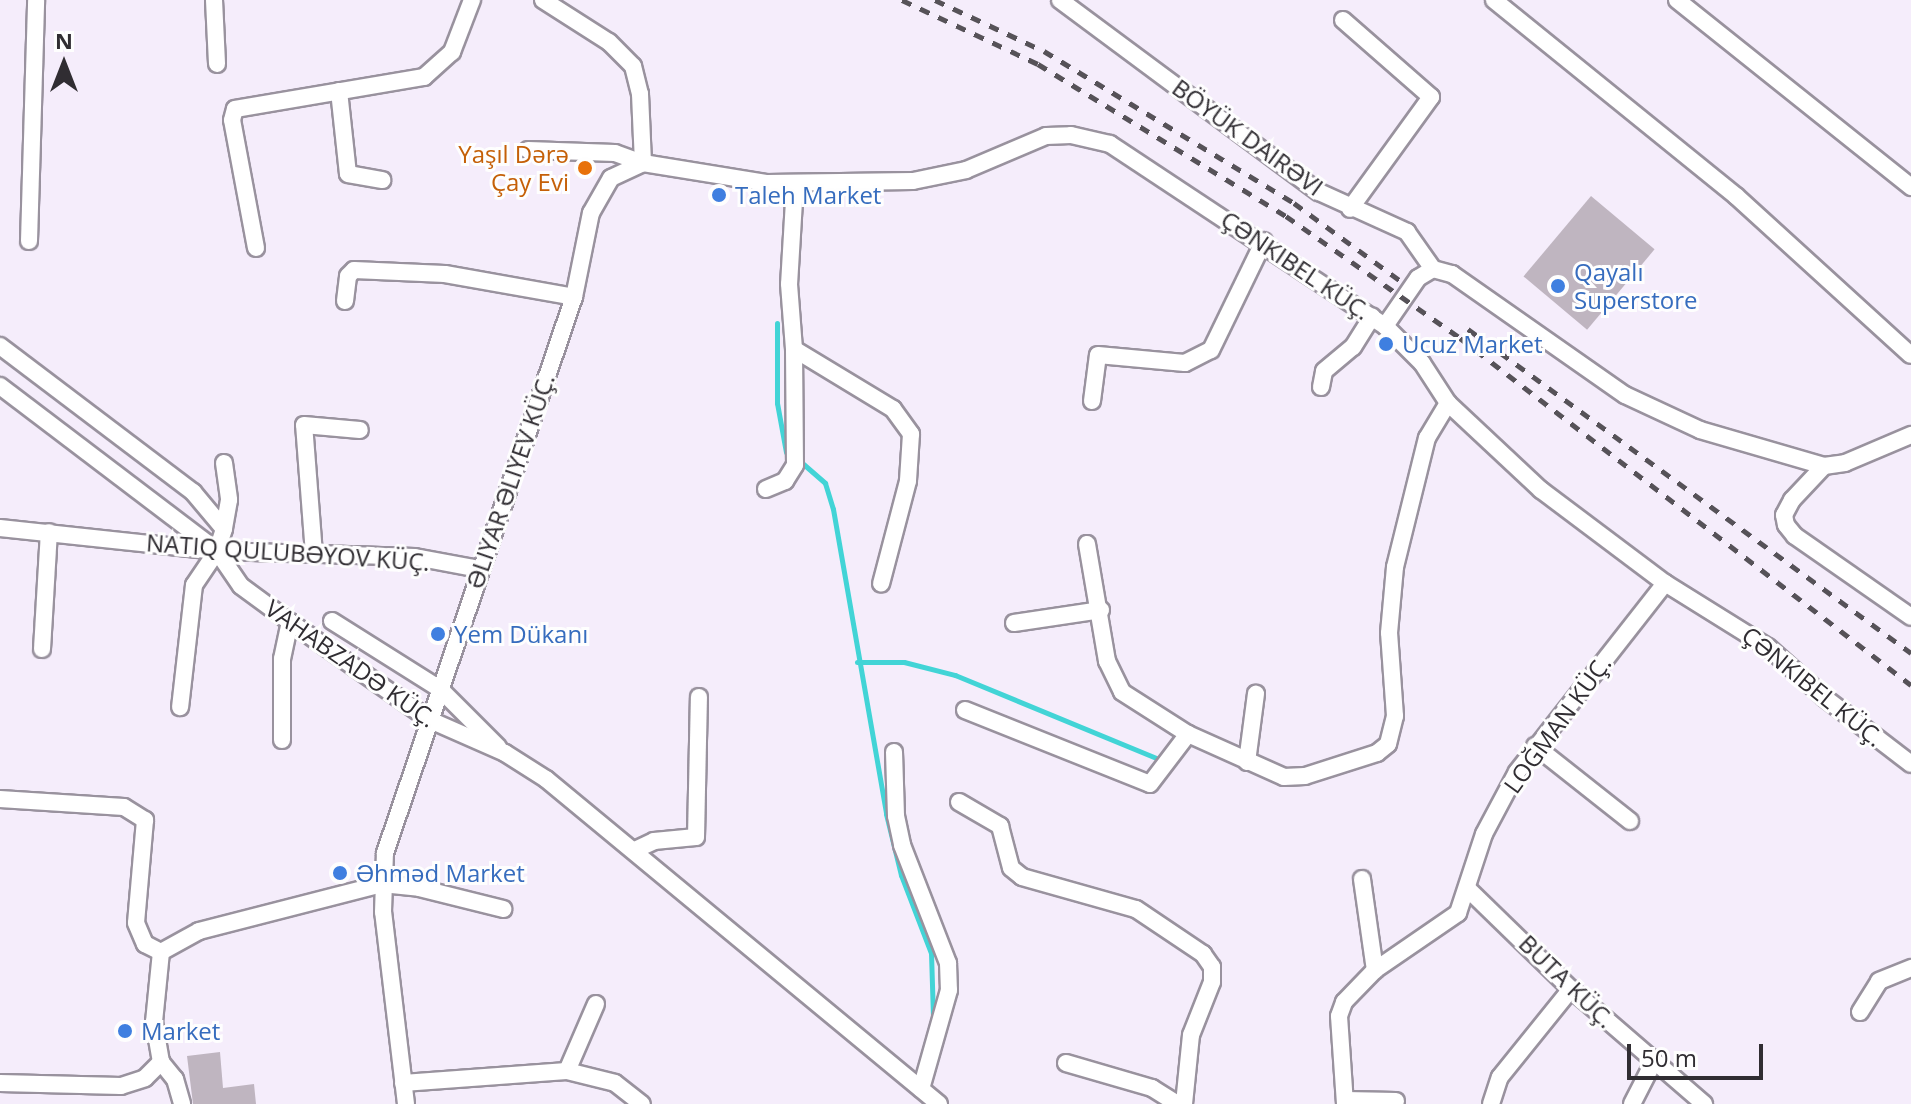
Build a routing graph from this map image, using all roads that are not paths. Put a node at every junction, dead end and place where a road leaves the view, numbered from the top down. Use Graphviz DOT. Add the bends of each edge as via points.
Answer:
graph roads {
  1 [pos="36,0"];
  2 [pos="214,0"];
  3 [pos="472,0"];
  4 [pos="543,0"];
  5 [pos="1060,0"];
  6 [pos="1494,0"];
  7 [pos="1677,0"];
  8 [pos="1343,20"];
  9 [pos="217,64"];
  10 [pos="339,91"];
  11 [pos="528,150"];
  12 [pos="643,163"];
  13 [pos="382,180"];
  14 [pos="795,184"];
  15 [pos="1911,187"];
  16 [pos="1350,209"];
  17 [pos="29,241"];
  18 [pos="1264,241"];
  19 [pos="256,248"];
  20 [pos="1433,269"];
  21 [pos="574,297"];
  22 [pos="345,301"];
  23 [pos="1378,321"];
  24 [pos="0,346"];
  25 [pos="794,349"];
  26 [pos="1911,355"];
  27 [pos="0,386"];
  28 [pos="1321,387"];
  29 [pos="1092,401"];
  30 [pos="1448,403"];
  31 [pos="360,430"];
  32 [pos="1911,435"];
  33 [pos="224,463"];
  34 [pos="1824,466"];
  35 [pos="766,489"];
  36 [pos="0,528"];
  37 [pos="224,529"];
  38 [pos="49,532"];
  39 [pos="1087,544"];
  40 [pos="217,551"];
  41 [pos="314,554"];
  42 [pos="480,569"];
  43 [pos="1665,583"];
  44 [pos="881,584"];
  45 [pos="1101,610"];
  46 [pos="1911,617"];
  47 [pos="332,621"];
  48 [pos="290,622"];
  49 [pos="1014,623"];
  50 [pos="42,649"];
  51 [pos="440,689"];
  52 [pos="1256,694"];
  53 [pos="699,697"];
  54 [pos="180,707"];
  55 [pos="965,710"];
  56 [pos="430,720"];
  57 [pos="1188,734"];
  58 [pos="282,740"];
  59 [pos="1535,746"];
  60 [pos="894,752"];
  61 [pos="505,753"];
  62 [pos="1247,762"];
  63 [pos="1911,764"];
  64 [pos="0,799"];
  65 [pos="959,802"];
  66 [pos="1630,821"];
  67 [pos="635,850"];
  68 [pos="1362,879"];
  69 [pos="382,884"];
  70 [pos="1468,889"];
  71 [pos="503,909"];
  72 [pos="161,952"];
  73 [pos="1911,968"];
  74 [pos="1375,970"];
  75 [pos="1571,989"];
  76 [pos="596,1004"];
  77 [pos="1860,1012"];
  78 [pos="1654,1061"];
  79 [pos="161,1062"];
  80 [pos="1066,1063"];
  81 [pos="567,1071"];
  82 [pos="0,1083"];
  83 [pos="403,1083"];
  84 [pos="921,1089"];
  85 [pos="1396,1101"];
  86 [pos="1345,1102"];
  87 [pos="182,1104"];
  88 [pos="406,1104"];
  89 [pos="642,1104"];
  90 [pos="939,1104"];
  91 [pos="1178,1104"];
  92 [pos="1184,1104"];
  93 [pos="1491,1104"];
  94 [pos="1632,1104"];
  95 [pos="1704,1104"];
  1 -- 17 [label="street"];
  2 -- 9 [label="street"];
  3 -- 10 [label="street" via="452,52 440,67 424,77"];
  4 -- 12 [label="street" via="609,42 633,66 640,94"];
  5 -- 16 [label="street, BÖYÜK DAIRƏVI"];
  6 -- 26 [label="street" via="1736,196"];
  7 -- 15 [label="street"];
  8 -- 16 [label="street" via="1431,97"];
  10 -- 13 [label="street" via="348,174"];
  10 -- 19 [label="street" via="235,109 232,120"];
  11 -- 12 [label="street, ÇƏNKIBEL KÜÇ." via="615,153"];
  12 -- 14 [label="street, ÇƏNKIBEL KÜÇ."];
  12 -- 21 [label="street, ƏLIYAR ƏLIYEV KÜÇ." via="623,169 599,192"];
  14 -- 18 [label="street, ÇƏNKIBEL KÜÇ." via="934,178 1035,140 1071,135 1110,144"];
  14 -- 25 [label="street" via="789,284"];
  16 -- 20 [label="street, BÖYÜK DAIRƏVI" via="1407,232"];
  18 -- 23 [label="street, ÇƏNKIBEL KÜÇ."];
  18 -- 29 [label="street" via="1211,350 1185,363 1098,355"];
  20 -- 23 [label="street"];
  20 -- 34 [label="street" via="1452,274 1583,368 1659,413"];
  21 -- 22 [label="street" via="445,274 354,270 348,276"];
  21 -- 42 [label="street, ƏLIYAR ƏLIYEV KÜÇ."];
  23 -- 28 [label="street" via="1324,371"];
  23 -- 30 [label="street, ÇƏNKIBEL KÜÇ." via="1414,353"];
  24 -- 37 [label="street" via="193,492"];
  25 -- 35 [label="street" via="795,465 785,481"];
  25 -- 44 [label="street" via="893,409 911,434 908,481"];
  27 -- 40 [label="street, VAHABZADƏ KÜÇ."];
  30 -- 43 [label="street, ÇƏNKIBEL KÜÇ." via="1541,490"];
  30 -- 62 [label="street" via="1427,438 1395,567 1389,633 1395,716 1388,744 1377,753 1305,776 1284,777"];
  31 -- 41 [label="street" via="304,425"];
  32 -- 34 [label="street"];
  33 -- 37 [label="street" via="229,500"];
  34 -- 46 [label="street" via="1792,500 1784,515 1786,525"];
  36 -- 38 [label="street, NATIQ QULUBƏYOV KÜÇ."];
  37 -- 40 [label="street"];
  38 -- 40 [label="street, NATIQ QULUBƏYOV KÜÇ."];
  38 -- 50 [label="street"];
  39 -- 45 [label="street"];
  40 -- 41 [label="street, NATIQ QULUBƏYOV KÜÇ."];
  40 -- 48 [label="street, VAHABZADƏ KÜÇ." via="241,586"];
  40 -- 54 [label="street" via="194,585"];
  41 -- 42 [label="street, NATIQ QULUBƏYOV KÜÇ." via="415,557"];
  42 -- 51 [label="street, ƏLIYAR ƏLIYEV KÜÇ."];
  43 -- 59 [label="street, LOĞMAN KÜÇ."];
  43 -- 63 [label="street, ÇƏNKIBEL KÜÇ." via="1756,638"];
  45 -- 49 [label="street"];
  45 -- 57 [label="street" via="1113,680 1122,692"];
  47 -- 51 [label="street"];
  48 -- 56 [label="street, VAHABZADƏ KÜÇ."];
  48 -- 58 [label="street" via="282,659"];
  51 -- 56 [label="street, ƏLIYAR ƏLIYEV KÜÇ."];
  51 -- 61 [label="street"];
  52 -- 62 [label="street"];
  53 -- 67 [label="street" via="696,837 654,841"];
  55 -- 57 [label="street" via="1150,784"];
  56 -- 61 [label="street, VAHABZADƏ KÜÇ."];
  56 -- 69 [label="street, ƏLIYAR ƏLIYEV KÜÇ." via="385,853"];
  57 -- 62 [label="street"];
  59 -- 66 [label="street"];
  59 -- 70 [label="street, LOĞMAN KÜÇ." via="1484,834"];
  60 -- 84 [label="street" via="902,845 948,963 949,990"];
  61 -- 67 [label="street, VAHABZADƏ KÜÇ."];
  64 -- 72 [label="street" via="137,812 146,828 136,923 145,944"];
  65 -- 92 [label="street" via="1000,826 1011,868 1022,877 1136,909 1203,954 1212,967 1212,982 1191,1035"];
  67 -- 84 [label="street, VAHABZADƏ KÜÇ."];
  68 -- 74 [label="street"];
  69 -- 71 [label="street"];
  69 -- 72 [label="street" via="199,931"];
  69 -- 83 [label="street, ƏLIYAR ƏLIYEV KÜÇ."];
  70 -- 74 [label="street, LOĞMAN KÜÇ." via="1458,913 1445,926"];
  70 -- 75 [label="street, BUTA KÜÇ."];
  72 -- 79 [label="street" via="154,1033"];
  73 -- 77 [label="street" via="1879,981"];
  74 -- 86 [label="street, LOĞMAN KÜÇ." via="1355,986 1339,1016"];
  75 -- 78 [label="street, BUTA KÜÇ."];
  75 -- 93 [label="street" via="1500,1077"];
  76 -- 81 [label="street"];
  78 -- 94 [label="street"];
  78 -- 95 [label="street, BUTA KÜÇ."];
  79 -- 82 [label="street" via="145,1078 121,1086"];
  79 -- 87 [label="street" via="175,1079"];
  80 -- 91 [label="street" via="1152,1088"];
  81 -- 83 [label="street"];
  81 -- 89 [label="street" via="615,1083"];
  83 -- 88 [label="street, ƏLIYAR ƏLIYEV KÜÇ."];
  84 -- 90 [label="street, VAHABZADƏ KÜÇ."];
  85 -- 86 [label="street"];
}
